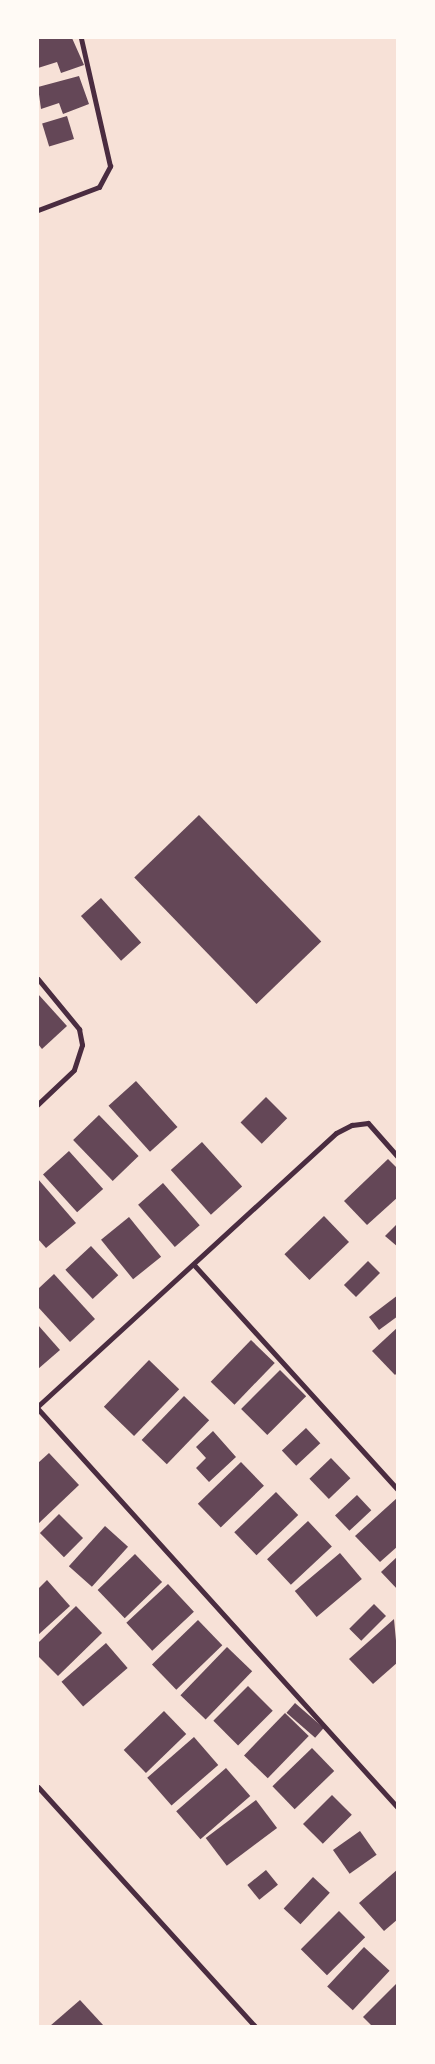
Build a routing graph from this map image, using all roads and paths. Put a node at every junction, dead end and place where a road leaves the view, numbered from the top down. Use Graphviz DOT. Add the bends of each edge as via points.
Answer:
graph roads {
  1 [pos="81,38"];
  2 [pos="38,210"];
  3 [pos="38,979"];
  4 [pos="38,1104"];
  5 [pos="398,1156"];
  6 [pos="195,1266"];
  7 [pos="38,1406"];
  8 [pos="38,1410"];
  9 [pos="398,1490"];
  10 [pos="38,1787"];
  11 [pos="398,1808"];
  12 [pos="255,2026"];
  1 -- 2 [label="street" via="110,166 98,188"];
  3 -- 4 [label="street" via="79,1029 82,1045 74,1070"];
  5 -- 6 [label="street" via="368,1123 343,1128"];
  6 -- 7 [label="street"];
  6 -- 9 [label="street"];
  8 -- 11 [label="street"];
  10 -- 12 [label="street"];
}
